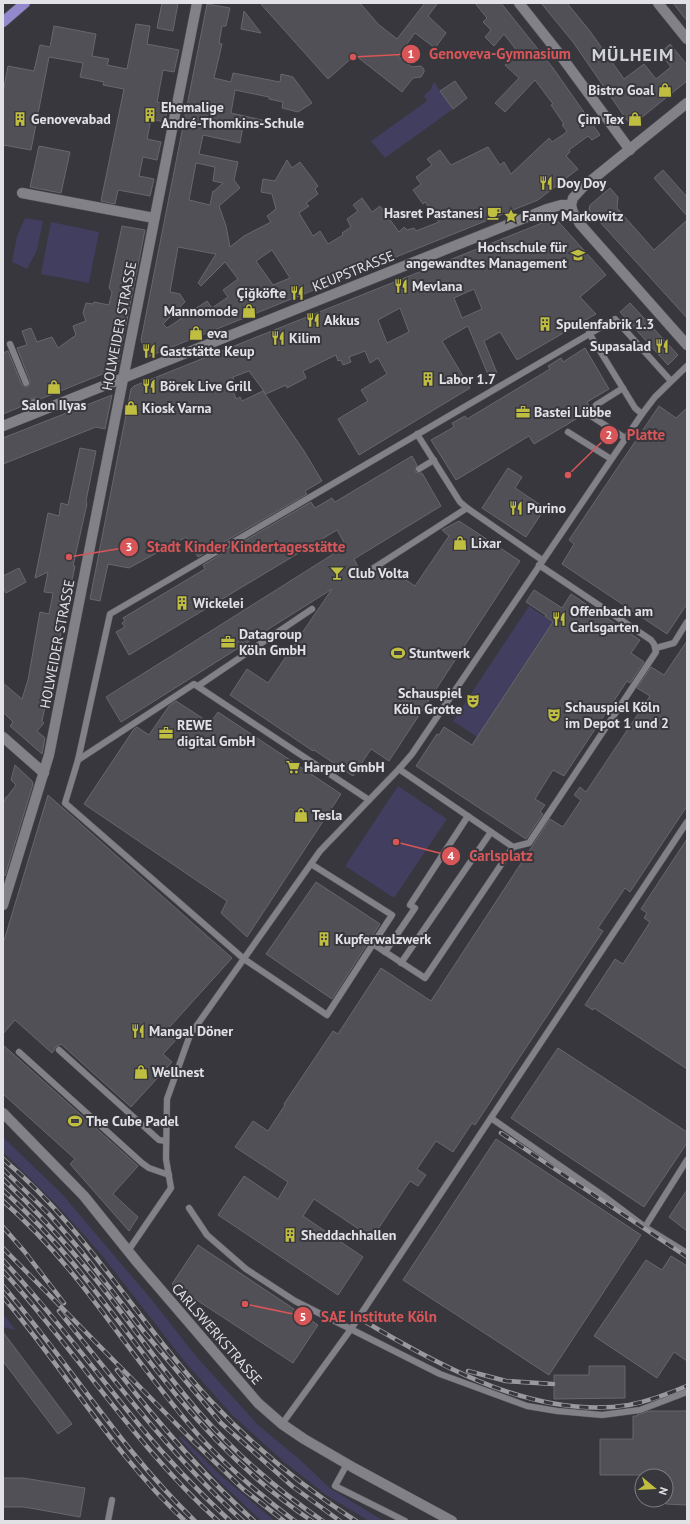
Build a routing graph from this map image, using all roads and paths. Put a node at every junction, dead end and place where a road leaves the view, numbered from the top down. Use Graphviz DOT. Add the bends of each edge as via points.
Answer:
graph roads {
  1 [pos="25,3"];
  2 [pos="197,3"];
  3 [pos="519,3"];
  4 [pos="658,3"];
  5 [pos="3,22"];
  6 [pos="687,39"];
  7 [pos="687,104"];
  8 [pos="630,150"];
  9 [pos="22,193"];
  10 [pos="570,205"];
  11 [pos="154,218"];
  12 [pos="589,333"];
  13 [pos="10,344"];
  14 [pos="687,345"];
  15 [pos="687,366"];
  16 [pos="123,378"];
  17 [pos="671,381"];
  18 [pos="26,383"];
  19 [pos="623,388"];
  20 [pos="34,402"];
  21 [pos="38,412"];
  22 [pos="642,414"];
  23 [pos="3,426"];
  24 [pos="568,432"];
  25 [pos="417,434"];
  26 [pos="625,438"];
  27 [pos="611,459"];
  28 [pos="434,460"];
  29 [pos="419,469"];
  30 [pos="467,508"];
  31 [pos="541,563"];
  32 [pos="366,573"];
  33 [pos="312,609"];
  34 [pos="687,622"];
  35 [pos="656,648"];
  36 [pos="198,686"];
  37 [pos="3,737"];
  38 [pos="78,760"];
  39 [pos="399,769"];
  40 [pos="44,773"];
  41 [pos="370,800"];
  42 [pos="468,816"];
  43 [pos="687,822"];
  44 [pos="491,832"];
  45 [pos="513,847"];
  46 [pos="311,864"];
  47 [pos="3,905"];
  48 [pos="373,944"];
  49 [pos="385,952"];
  50 [pos="244,959"];
  51 [pos="402,963"];
  52 [pos="59,1050"];
  53 [pos="19,1052"];
  54 [pos="3,1113"];
  55 [pos="491,1118"];
  56 [pos="166,1141"];
  57 [pos="687,1160"];
  58 [pos="169,1175"];
  59 [pos="189,1208"];
  60 [pos="645,1227"];
  61 [pos="128,1251"];
  62 [pos="687,1253"];
  63 [pos="351,1329"];
  64 [pos="687,1392"];
  65 [pos="282,1424"];
  66 [pos="347,1464"];
  67 [pos="112,1500"];
  68 [pos="108,1521"];
  69 [pos="405,1521"];
  70 [pos="452,1521"];
  1 -- 5 [label="main road"];
  2 -- 11 [label="street, HOLWEIDER STRASSE"];
  3 -- 8 [label="street"];
  4 -- 6 [label="street"];
  7 -- 8 [label="street"];
  8 -- 10 [label="street" via="583,187"];
  9 -- 11 [label="street"];
  10 -- 14 [label="street" via="580,224"];
  10 -- 16 [label="street, KEUPSTRASSE" via="547,209"];
  11 -- 16 [label="street, HOLWEIDER STRASSE"];
  12 -- 17 [label="lane" via="615,319"];
  12 -- 19 [label="lane"];
  12 -- 25 [label="lane"];
  13 -- 18 [label="lane"];
  15 -- 17 [label="lane"];
  16 -- 21 [label="street, KEUPSTRASSE"];
  16 -- 40 [label="street, HOLWEIDER STRASSE"];
  17 -- 22 [label="lane"];
  19 -- 22 [label="lane" via="635,408"];
  19 -- 26 [label="lane" via="596,405 591,416"];
  20 -- 21 [label="lane"];
  21 -- 23 [label="street, KEUPSTRASSE"];
  22 -- 26 [label="lane"];
  24 -- 27 [label="lane"];
  25 -- 28 [label="lane"];
  25 -- 38 [label="lane" via="110,614"];
  26 -- 27 [label="lane"];
  27 -- 31 [label="lane"];
  28 -- 29 [label="lane"];
  28 -- 30 [label="lane" via="460,502"];
  30 -- 31 [label="lane"];
  30 -- 32 [label="lane"];
  31 -- 35 [label="lane" via="571,587 651,640"];
  31 -- 39 [label="lane" via="416,748"];
  33 -- 36 [label="lane"];
  34 -- 35 [label="lane" via="674,643"];
  35 -- 45 [label="lane" via="654,655 529,843"];
  36 -- 38 [label="lane" via="194,684"];
  36 -- 41 [label="lane"];
  37 -- 40 [label="street"];
  38 -- 50 [label="lane" via="65,803"];
  39 -- 41 [label="lane"];
  39 -- 42 [label="lane"];
  40 -- 47 [label="street, HOLWEIDER STRASSE"];
  41 -- 46 [label="lane" via="320,851"];
  42 -- 44 [label="lane"];
  42 -- 49 [label="lane" via="410,905 415,908"];
  43 -- 55 [label="lane"];
  44 -- 45 [label="lane"];
  44 -- 51 [label="lane"];
  45 -- 51 [label="lane" via="425,978"];
  46 -- 48 [label="lane" via="392,915"];
  46 -- 50 [label="lane"];
  48 -- 49 [label="lane"];
  48 -- 50 [label="lane" via="327,1015"];
  49 -- 51 [label="lane"];
  50 -- 56 [label="lane" via="190,1035 167,1099"];
  52 -- 56 [label="lane" via="159,1140"];
  53 -- 58 [label="lane" via="142,1163"];
  54 -- 61 [label="street, CARLSWERKSTRASSE" via="84,1196"];
  55 -- 60 [label="lane"];
  55 -- 63 [label="lane"];
  56 -- 58 [label="lane"];
  57 -- 60 [label="lane"];
  58 -- 61 [label="lane" via="171,1188"];
  59 -- 63 [label="lane" via="207,1235 246,1269 295,1301"];
  60 -- 62 [label="lane"];
  61 -- 65 [label="street, CARLSWERKSTRASSE" via="258,1403"];
  63 -- 64 [label="lane" via="440,1374 527,1406 602,1415 640,1410"];
  63 -- 65 [label="lane"];
  65 -- 66 [label="street, CARLSWERKSTRASSE"];
  66 -- 69 [label="lane" via="335,1486"];
  66 -- 70 [label="street, CARLSWERKSTRASSE"];
  67 -- 68 [label="lane"];
}
